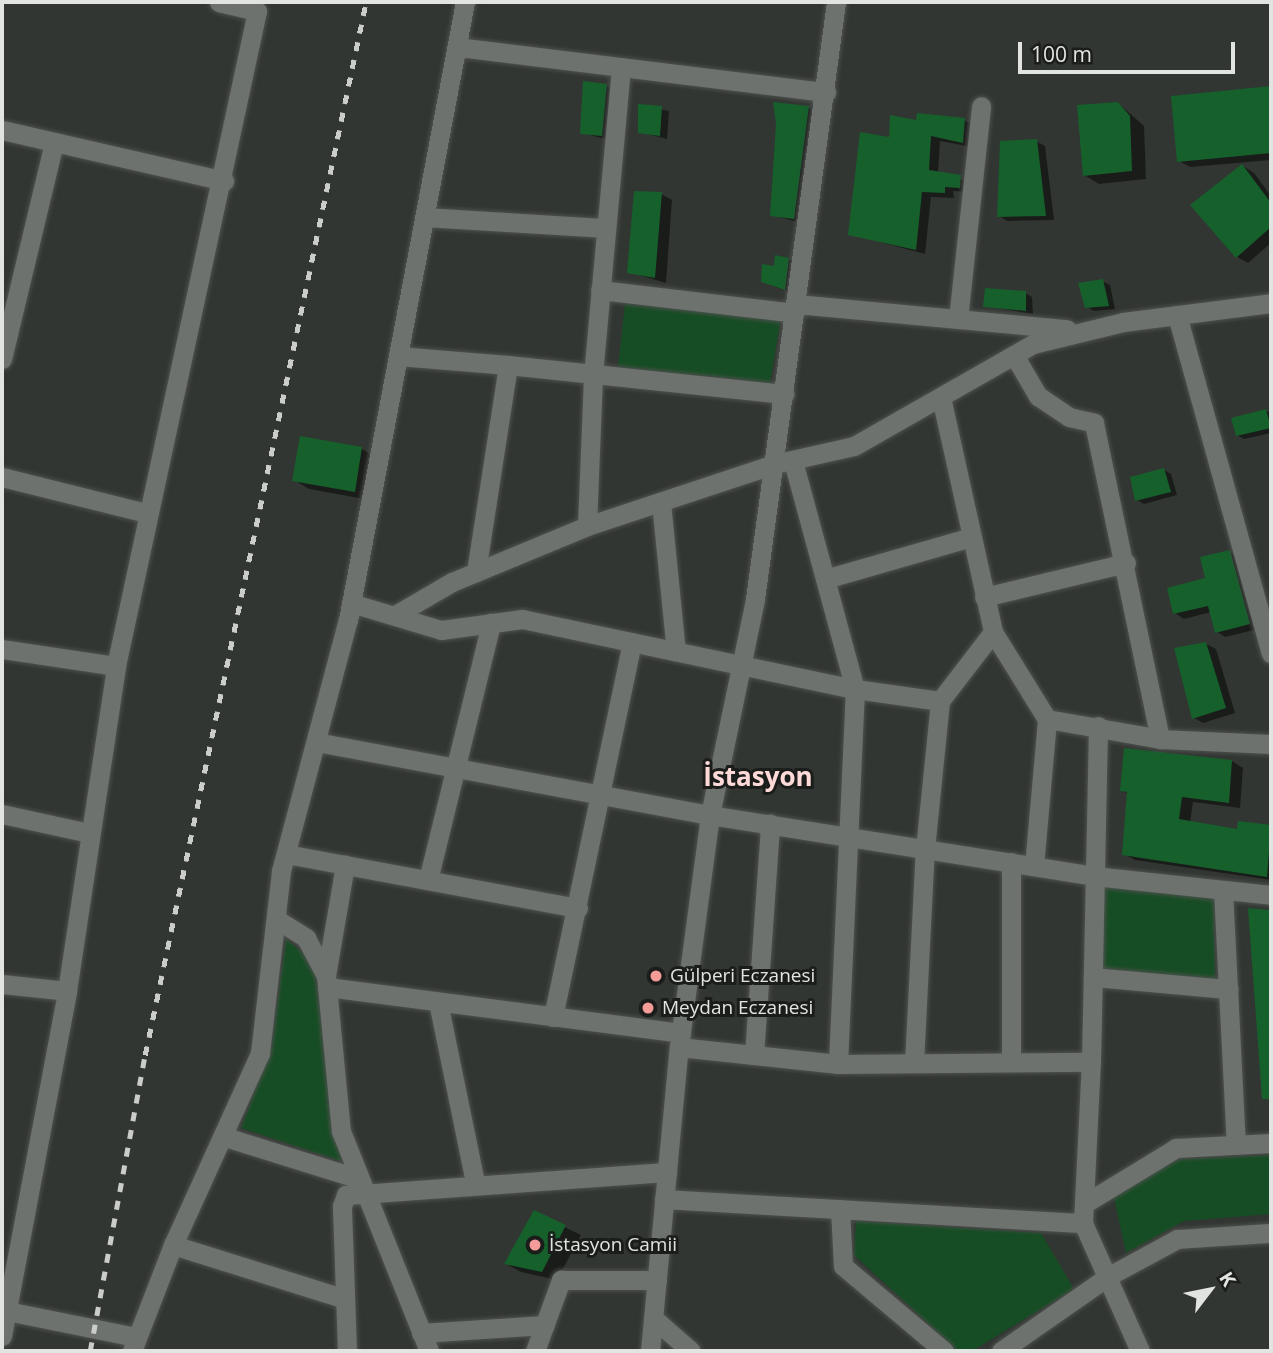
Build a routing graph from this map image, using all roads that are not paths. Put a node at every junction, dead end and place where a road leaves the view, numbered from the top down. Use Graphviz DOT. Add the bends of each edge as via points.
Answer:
graph roads {
  1 [pos="219,2"];
  2 [pos="465,2"];
  3 [pos="836,2"];
  4 [pos="458,47"];
  5 [pos="621,67"];
  6 [pos="826,92"];
  7 [pos="981,106"];
  8 [pos="2,130"];
  9 [pos="54,142"];
  10 [pos="223,181"];
  11 [pos="425,217"];
  12 [pos="606,228"];
  13 [pos="600,290"];
  14 [pos="1271,303"];
  15 [pos="796,309"];
  16 [pos="1177,315"];
  17 [pos="958,319"];
  18 [pos="1076,330"];
  19 [pos="1014,355"];
  20 [pos="398,356"];
  21 [pos="2,359"];
  22 [pos="508,365"];
  23 [pos="593,375"];
  24 [pos="784,394"];
  25 [pos="941,397"];
  26 [pos="783,462"];
  27 [pos="2,477"];
  28 [pos="661,502"];
  29 [pos="146,513"];
  30 [pos="587,526"];
  31 [pos="971,537"];
  32 [pos="1126,563"];
  33 [pos="476,572"];
  34 [pos="825,579"];
  35 [pos="984,597"];
  36 [pos="351,603"];
  37 [pos="397,614"];
  38 [pos="491,623"];
  39 [pos="993,632"];
  40 [pos="632,642"];
  41 [pos="2,649"];
  42 [pos="677,651"];
  43 [pos="1271,653"];
  44 [pos="740,665"];
  45 [pos="116,667"];
  46 [pos="855,689"];
  47 [pos="940,701"];
  48 [pos="1046,719"];
  49 [pos="1098,726"];
  50 [pos="1160,739"];
  51 [pos="316,742"];
  52 [pos="1271,744"];
  53 [pos="455,768"];
  54 [pos="602,794"];
  55 [pos="2,814"];
  56 [pos="710,815"];
  57 [pos="769,824"];
  58 [pos="89,834"];
  59 [pos="847,836"];
  60 [pos="925,849"];
  61 [pos="286,855"];
  62 [pos="1011,862"];
  63 [pos="345,865"];
  64 [pos="1034,866"];
  65 [pos="1094,876"];
  66 [pos="428,880"];
  67 [pos="1223,890"];
  68 [pos="1271,895"];
  69 [pos="578,908"];
  70 [pos="276,919"];
  71 [pos="1093,977"];
  72 [pos="327,981"];
  73 [pos="2,984"];
  74 [pos="1228,989"];
  75 [pos="67,991"];
  76 [pos="438,1002"];
  77 [pos="554,1017"];
  78 [pos="680,1040"];
  79 [pos="754,1055"];
  80 [pos="1011,1062"];
  81 [pos="1091,1062"];
  82 [pos="914,1063"];
  83 [pos="838,1064"];
  84 [pos="225,1137"];
  85 [pos="1271,1143"];
  86 [pos="1237,1145"];
  87 [pos="667,1172"];
  88 [pos="475,1183"];
  89 [pos="359,1184"];
  90 [pos="664,1199"];
  91 [pos="840,1209"];
  92 [pos="1083,1213"];
  93 [pos="1271,1233"];
  94 [pos="173,1245"];
  95 [pos="1107,1277"];
  96 [pos="657,1280"];
  97 [pos="345,1299"];
  98 [pos="4,1310"];
  99 [pos="653,1318"];
  100 [pos="545,1325"];
  101 [pos="421,1332"];
  102 [pos="2,1336"];
  103 [pos="134,1344"];
  104 [pos="347,1351"];
  105 [pos="429,1351"];
  106 [pos="535,1351"];
  107 [pos="650,1351"];
  108 [pos="691,1351"];
  109 [pos="944,1351"];
  110 [pos="1001,1351"];
  111 [pos="1140,1351"];
  1 -- 10 [label="street" via="257,11"];
  2 -- 4 [label="street"];
  3 -- 6 [label="street"];
  4 -- 5 [label="street"];
  4 -- 11 [label="street"];
  5 -- 6 [label="street"];
  5 -- 12 [label="street"];
  6 -- 15 [label="street"];
  7 -- 17 [label="street"];
  8 -- 9 [label="street"];
  9 -- 10 [label="street"];
  9 -- 21 [label="street"];
  10 -- 29 [label="street"];
  11 -- 12 [label="street"];
  11 -- 20 [label="street"];
  12 -- 13 [label="street"];
  13 -- 15 [label="street"];
  13 -- 23 [label="street"];
  14 -- 16 [label="street"];
  15 -- 17 [label="street"];
  15 -- 24 [label="street"];
  16 -- 18 [label="street"];
  16 -- 43 [label="street"];
  17 -- 18 [label="street"];
  18 -- 19 [label="street"];
  19 -- 25 [label="street"];
  19 -- 32 [label="street" via="1038,396 1069,416 1094,422"];
  20 -- 22 [label="street"];
  20 -- 36 [label="street"];
  22 -- 23 [label="street"];
  22 -- 33 [label="street"];
  23 -- 24 [label="street"];
  23 -- 30 [label="street"];
  24 -- 26 [label="street"];
  25 -- 26 [label="street" via="854,446"];
  25 -- 31 [label="street"];
  26 -- 28 [label="street"];
  26 -- 34 [label="street"];
  26 -- 44 [label="street"];
  27 -- 29 [label="street"];
  28 -- 30 [label="street"];
  28 -- 42 [label="street"];
  29 -- 45 [label="street"];
  30 -- 33 [label="street"];
  31 -- 34 [label="street"];
  31 -- 35 [label="street"];
  32 -- 35 [label="street"];
  32 -- 50 [label="street"];
  33 -- 37 [label="street"];
  34 -- 46 [label="street"];
  35 -- 39 [label="street"];
  36 -- 37 [label="street"];
  36 -- 51 [label="street"];
  37 -- 38 [label="street" via="441,630"];
  38 -- 40 [label="street" via="522,619"];
  38 -- 53 [label="street"];
  39 -- 47 [label="street"];
  39 -- 48 [label="street"];
  40 -- 42 [label="street"];
  40 -- 54 [label="street"];
  41 -- 45 [label="street"];
  42 -- 44 [label="street"];
  44 -- 46 [label="street"];
  44 -- 56 [label="street"];
  45 -- 58 [label="street"];
  46 -- 47 [label="street"];
  46 -- 59 [label="street"];
  47 -- 60 [label="street"];
  48 -- 49 [label="street"];
  48 -- 64 [label="street"];
  49 -- 50 [label="street"];
  49 -- 65 [label="street"];
  50 -- 52 [label="street"];
  51 -- 53 [label="street"];
  51 -- 61 [label="street"];
  53 -- 54 [label="street"];
  53 -- 66 [label="street"];
  54 -- 56 [label="street"];
  54 -- 69 [label="street"];
  55 -- 58 [label="street"];
  56 -- 57 [label="street"];
  56 -- 78 [label="street"];
  57 -- 59 [label="street"];
  57 -- 79 [label="street"];
  58 -- 75 [label="street"];
  59 -- 60 [label="street"];
  59 -- 83 [label="street"];
  60 -- 62 [label="street"];
  60 -- 82 [label="street"];
  61 -- 63 [label="street"];
  61 -- 70 [label="street"];
  62 -- 64 [label="street"];
  62 -- 80 [label="street"];
  63 -- 66 [label="street"];
  63 -- 72 [label="street"];
  64 -- 65 [label="street"];
  65 -- 67 [label="street"];
  65 -- 71 [label="street"];
  66 -- 69 [label="street"];
  67 -- 68 [label="street"];
  67 -- 74 [label="street"];
  69 -- 77 [label="street"];
  70 -- 72 [label="street" via="306,938"];
  70 -- 84 [label="street" via="261,1053"];
  71 -- 74 [label="street"];
  71 -- 81 [label="street"];
  72 -- 76 [label="street"];
  72 -- 89 [label="street" via="341,1130"];
  73 -- 75 [label="street"];
  74 -- 86 [label="street"];
  75 -- 98 [label="street"];
  76 -- 77 [label="street"];
  76 -- 88 [label="street"];
  77 -- 78 [label="street"];
  78 -- 79 [label="street"];
  78 -- 87 [label="street"];
  79 -- 83 [label="street"];
  80 -- 81 [label="street"];
  80 -- 82 [label="street"];
  81 -- 92 [label="street"];
  82 -- 83 [label="street"];
  84 -- 89 [label="street"];
  84 -- 94 [label="street"];
  85 -- 86 [label="street"];
  86 -- 92 [label="street" via="1176,1148"];
  87 -- 88 [label="street"];
  87 -- 90 [label="street"];
  88 -- 89 [label="street"];
  89 -- 97 [label="street" via="346,1195 342,1206"];
  89 -- 101 [label="street"];
  90 -- 91 [label="street"];
  90 -- 96 [label="street"];
  91 -- 92 [label="street"];
  91 -- 109 [label="street" via="843,1266"];
  92 -- 95 [label="street"];
  93 -- 95 [label="street" via="1177,1239"];
  94 -- 97 [label="street"];
  94 -- 103 [label="street"];
  95 -- 110 [label="street"];
  95 -- 111 [label="street"];
  96 -- 99 [label="street"];
  96 -- 100 [label="street" via="561,1280"];
  97 -- 104 [label="street"];
  98 -- 102 [label="street"];
  98 -- 103 [label="street"];
  99 -- 107 [label="street"];
  99 -- 108 [label="street"];
  100 -- 101 [label="street"];
  100 -- 106 [label="street"];
  101 -- 105 [label="street"];
}
